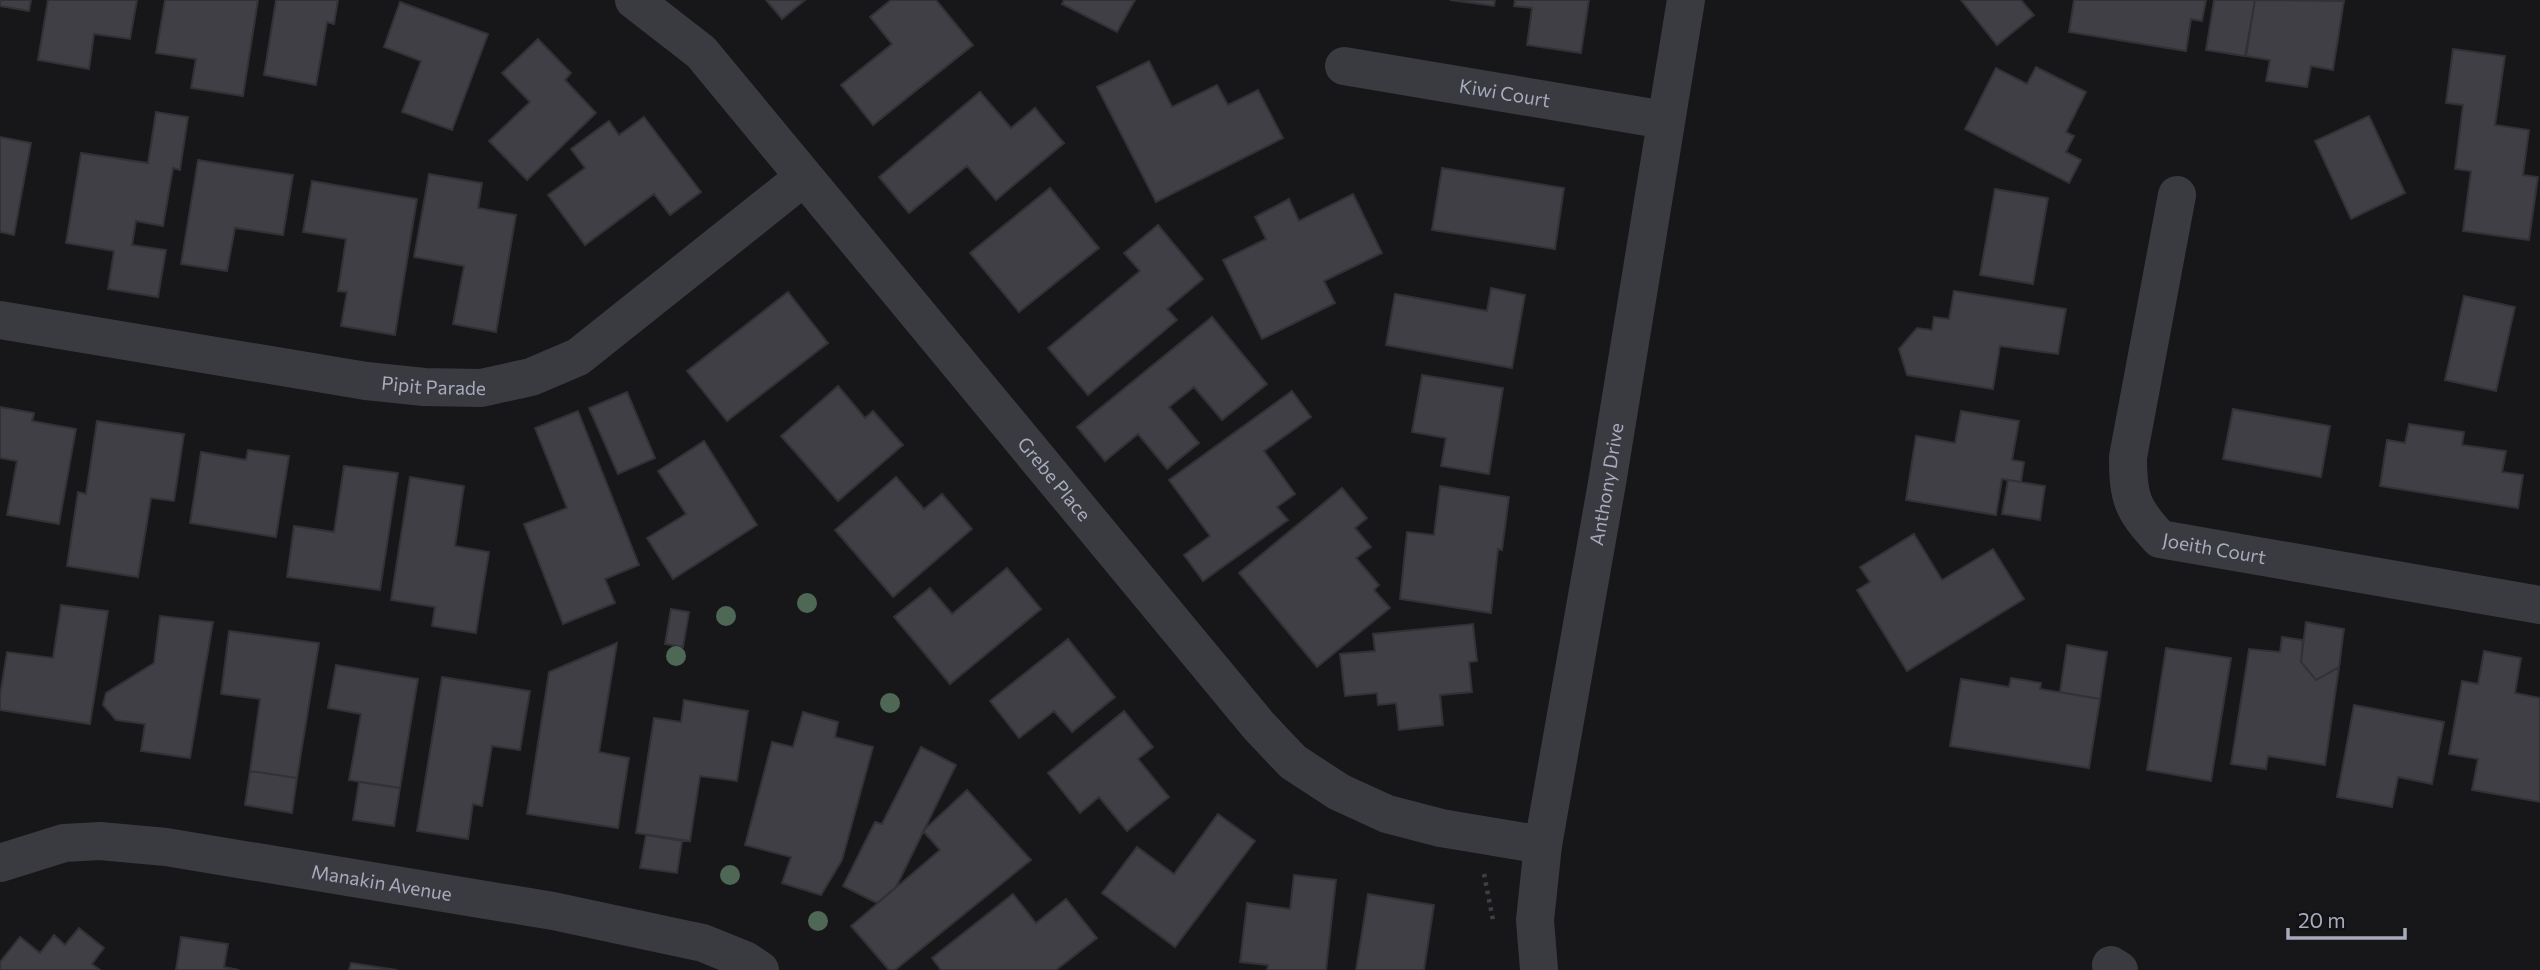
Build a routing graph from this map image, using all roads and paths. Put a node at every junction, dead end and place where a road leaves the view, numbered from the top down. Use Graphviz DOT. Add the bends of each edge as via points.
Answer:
graph roads {
  1 [pos="634,0"];
  2 [pos="1686,0"];
  3 [pos="1344,66"];
  4 [pos="1665,120"];
  5 [pos="804,177"];
  6 [pos="2177,195"];
  7 [pos="0,320"];
  8 [pos="2540,605"];
  9 [pos="1543,845"];
  10 [pos="0,863"];
  11 [pos="1482,865"];
  12 [pos="1493,921"];
  13 [pos="760,970"];
  14 [pos="1539,970"];
  1 -- 5 [label="street, Grebe Place" via="701,52"];
  2 -- 4 [label="street, Anthony Drive"];
  3 -- 4 [label="street, Kiwi Court"];
  4 -- 9 [label="street, Anthony Drive"];
  5 -- 7 [label="street, Pipit Parade" via="578,357 531,377 481,388 366,381"];
  5 -- 9 [label="street, Grebe Place" via="1293,762 1339,792 1387,814"];
  6 -- 8 [label="street, Joeith Court" via="2128,457 2128,488 2139,516 2160,539"];
  9 -- 14 [label="street, Anthony Drive" via="1535,920"];
  10 -- 13 [label="street, Manakin Avenue" via="64,843 166,846 553,911 703,943"];
  11 -- 12 [label="path"];
}
